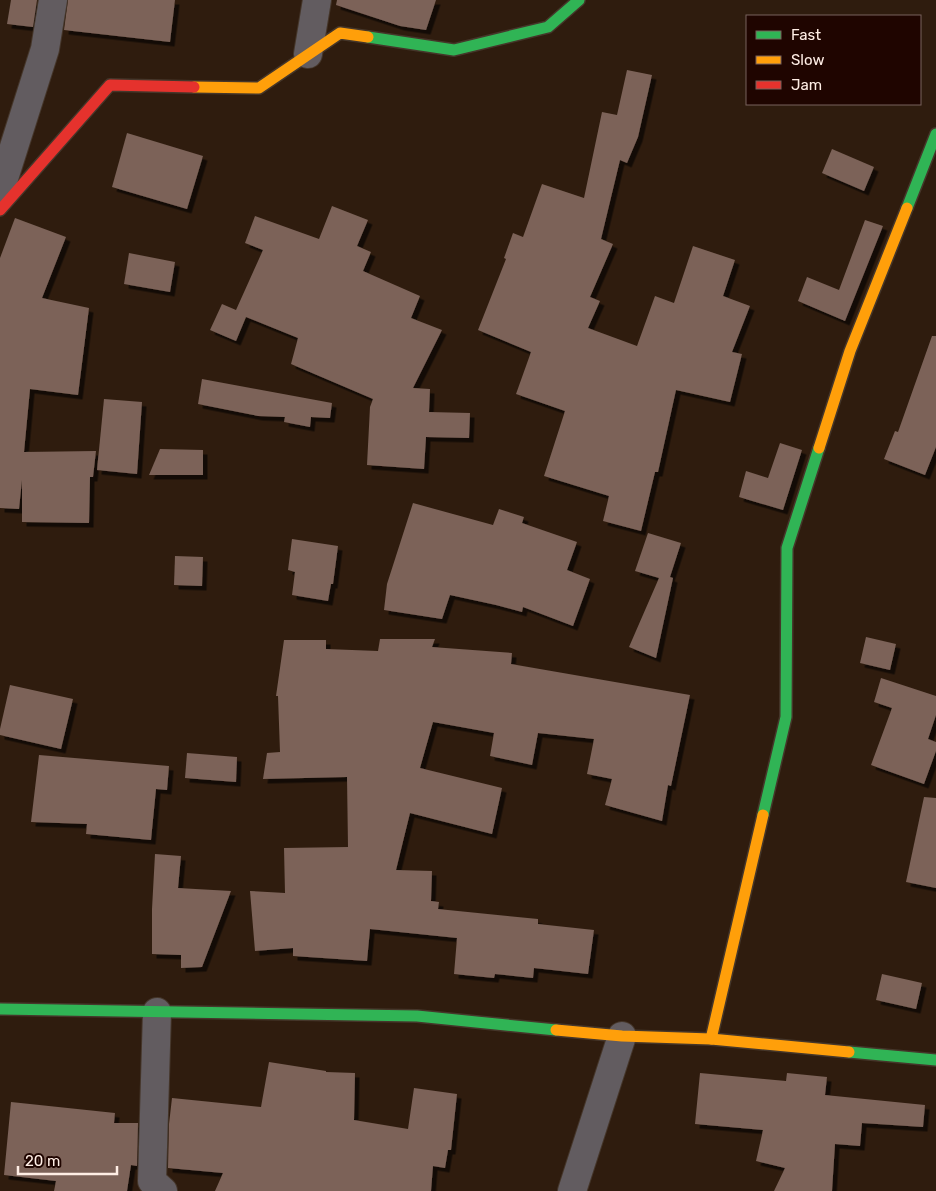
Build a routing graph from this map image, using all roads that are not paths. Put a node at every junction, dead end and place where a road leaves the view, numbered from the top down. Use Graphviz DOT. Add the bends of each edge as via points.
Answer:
graph roads {
  1 [pos="54,0"];
  2 [pos="316,0"];
  3 [pos="578,0"];
  4 [pos="308,54"];
  5 [pos="936,134"];
  6 [pos="0,191"];
  7 [pos="0,210"];
  8 [pos="0,1009"];
  9 [pos="157,1012"];
  10 [pos="622,1036"];
  11 [pos="711,1039"];
  12 [pos="936,1060"];
  13 [pos="163,1191"];
  14 [pos="572,1191"];
  1 -- 6 [label="street" via="45,49"];
  2 -- 4 [label="street"];
  3 -- 4 [label="street" via="548,27 454,50 340,33"];
  4 -- 7 [label="street" via="259,88 110,85"];
  5 -- 11 [label="street" via="850,351 787,548 786,717"];
  8 -- 9 [label="street"];
  9 -- 10 [label="street" via="417,1016"];
  9 -- 13 [label="street" via="152,1181"];
  10 -- 11 [label="street"];
  10 -- 14 [label="street"];
  11 -- 12 [label="street"];
}
